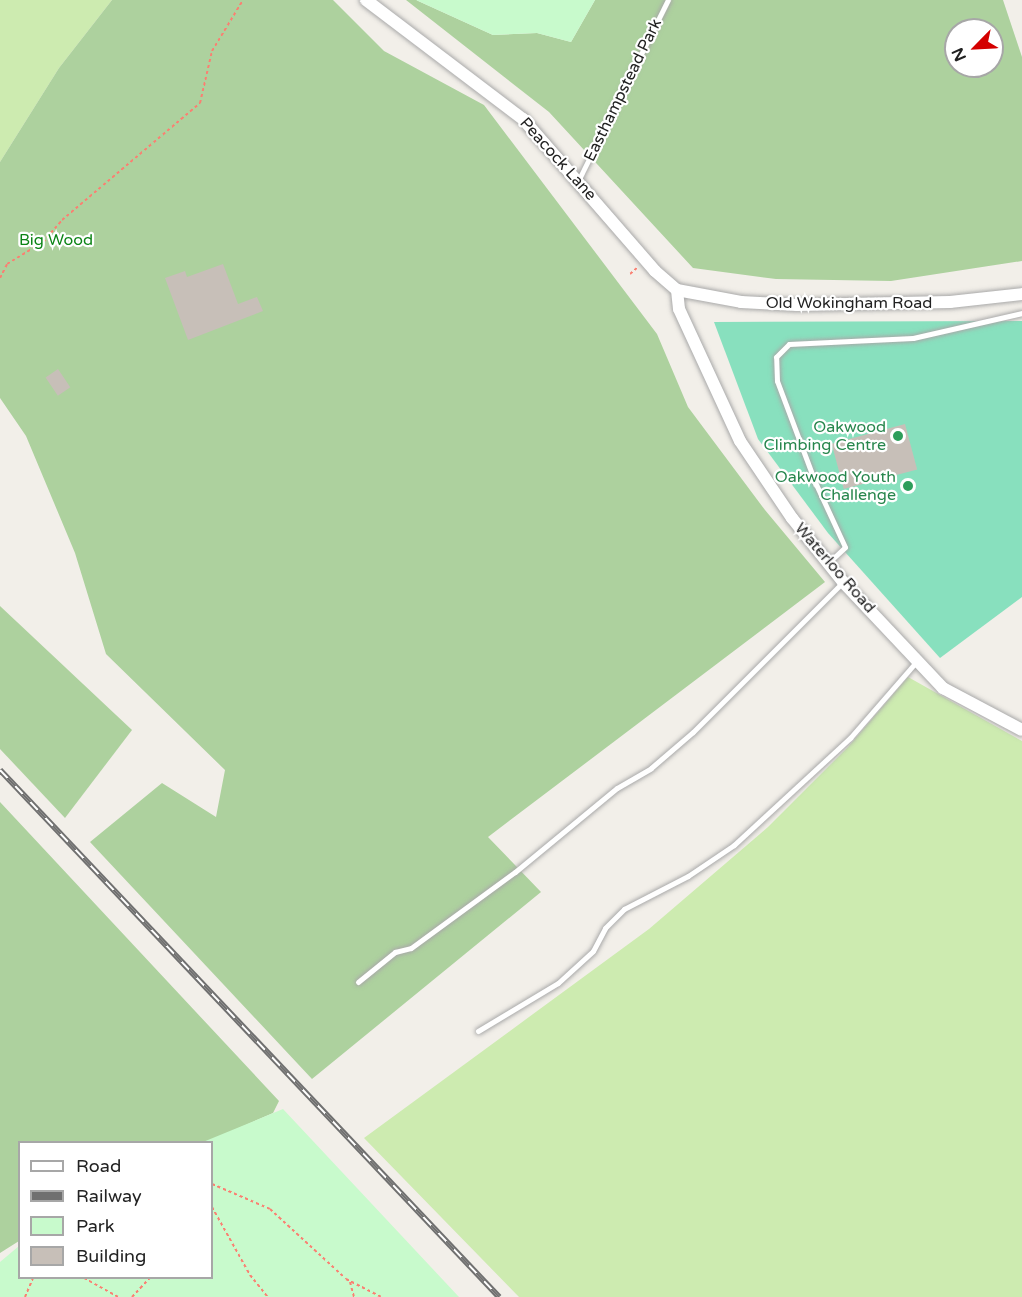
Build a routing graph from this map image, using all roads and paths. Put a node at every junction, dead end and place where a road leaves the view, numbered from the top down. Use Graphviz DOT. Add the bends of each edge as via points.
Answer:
graph roads {
  1 [pos="243,0"];
  2 [pos="366,0"];
  3 [pos="668,0"];
  4 [pos="579,179"];
  5 [pos="0,278"];
  6 [pos="677,290"];
  7 [pos="1022,294"];
  8 [pos="1022,313"];
  9 [pos="828,563"];
  10 [pos="843,582"];
  11 [pos="918,661"];
  12 [pos="1022,730"];
  13 [pos="358,982"];
  14 [pos="478,1031"];
  15 [pos="213,1184"];
  16 [pos="213,1209"];
  17 [pos="33,1279"];
  18 [pos="86,1279"];
  19 [pos="149,1279"];
  20 [pos="350,1281"];
  21 [pos="25,1297"];
  22 [pos="118,1297"];
  23 [pos="132,1297"];
  24 [pos="268,1297"];
  25 [pos="354,1297"];
  26 [pos="381,1297"];
  1 -- 5 [label="path" via="212,51 200,103 62,220 43,242 7,264"];
  2 -- 4 [label="street, Peacock Lane" via="523,119"];
  3 -- 4 [label="lane, Easthampstead Park"];
  4 -- 6 [label="street, Peacock Lane" via="655,271"];
  6 -- 7 [label="street, Old Wokingham Road" via="741,302 797,305 950,302"];
  6 -- 9 [label="street, Waterloo Road" via="679,309 740,441"];
  8 -- 9 [label="lane" via="914,338 789,344 776,357 777,381 815,482 845,547"];
  9 -- 10 [label="street, Waterloo Road"];
  10 -- 11 [label="street, Waterloo Road"];
  10 -- 13 [label="lane" via="693,732 651,768 618,788 484,895 411,948 395,952"];
  11 -- 12 [label="street, Waterloo Road" via="942,688"];
  11 -- 14 [label="lane" via="850,738 734,845 688,876 624,909 605,928 593,951 558,983"];
  15 -- 20 [label="path" via="270,1209"];
  16 -- 24 [label="path" via="250,1275"];
  17 -- 21 [label="path"];
  18 -- 22 [label="path"];
  19 -- 23 [label="path"];
  20 -- 25 [label="path"];
  20 -- 26 [label="path"];
}
